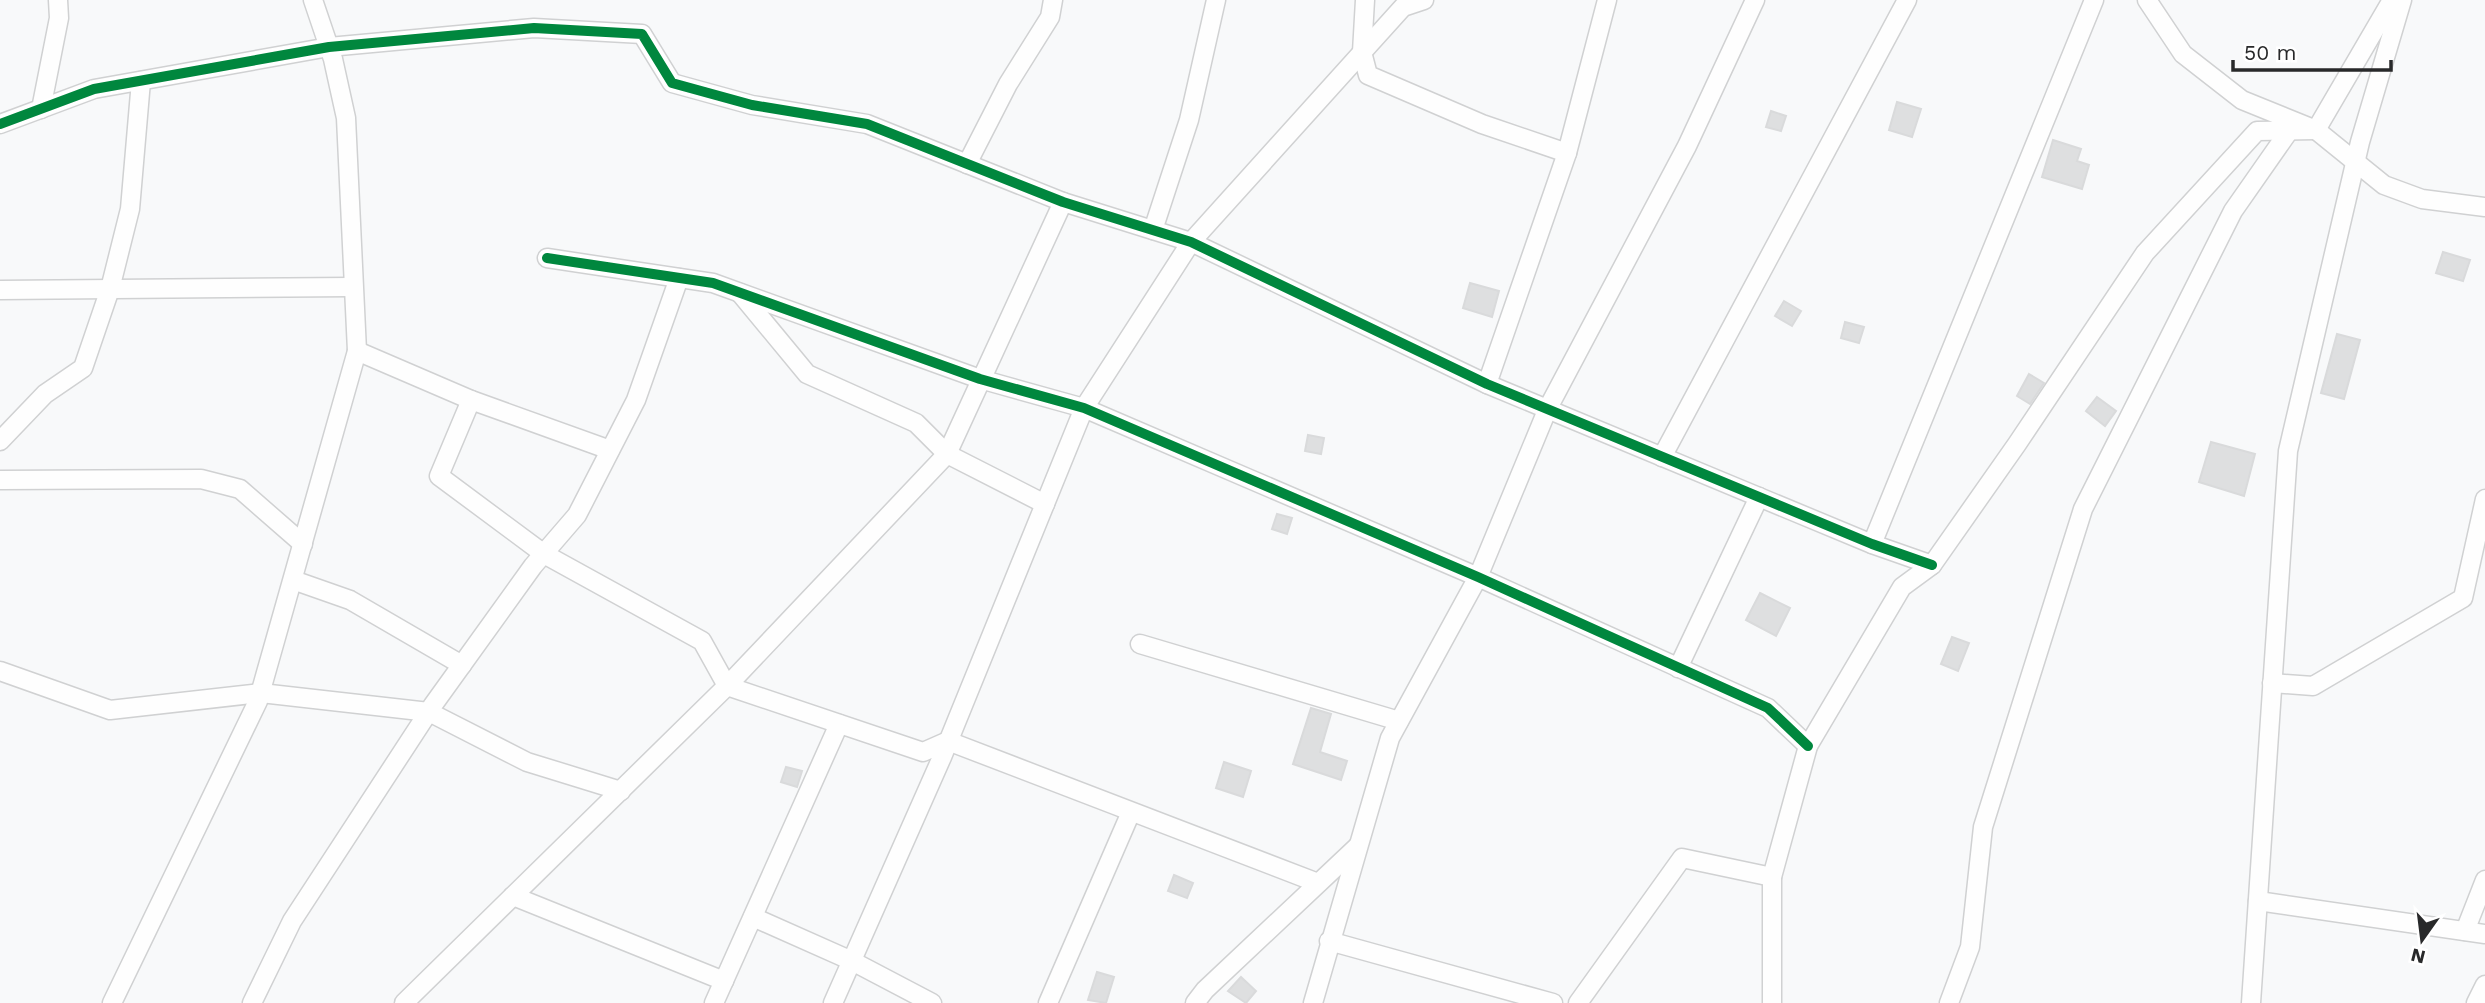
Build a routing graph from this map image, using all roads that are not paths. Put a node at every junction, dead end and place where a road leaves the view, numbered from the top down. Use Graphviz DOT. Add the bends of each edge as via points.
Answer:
graph roads {
  1 [pos="58,0"];
  2 [pos="313,0"];
  3 [pos="1053,0"];
  4 [pos="1216,0"];
  5 [pos="1365,0"];
  6 [pos="1424,0"];
  7 [pos="1607,0"];
  8 [pos="1755,0"];
  9 [pos="1907,0"];
  10 [pos="2094,0"];
  11 [pos="2147,0"];
  12 [pos="2392,0"];
  13 [pos="2402,0"];
  14 [pos="329,47"];
  15 [pos="1362,52"];
  16 [pos="141,80"];
  17 [pos="41,108"];
  18 [pos="0,124"];
  19 [pos="2316,130"];
  20 [pos="2289,131"];
  21 [pos="1567,153"];
  22 [pos="2355,162"];
  23 [pos="967,164"];
  24 [pos="1063,202"];
  25 [pos="2485,207"];
  26 [pos="1153,230"];
  27 [pos="1191,242"];
  28 [pos="547,258"];
  29 [pos="678,278"];
  30 [pos="352,287"];
  31 [pos="0,289"];
  32 [pos="110,289"];
  33 [pos="740,293"];
  34 [pos="357,351"];
  35 [pos="980,379"];
  36 [pos="1487,384"];
  37 [pos="471,400"];
  38 [pos="1084,408"];
  39 [pos="1548,408"];
  40 [pos="0,441"];
  41 [pos="610,450"];
  42 [pos="947,454"];
  43 [pos="1662,457"];
  44 [pos="0,480"];
  45 [pos="1759,497"];
  46 [pos="2485,499"];
  47 [pos="1045,504"];
  48 [pos="303,544"];
  49 [pos="1872,544"];
  50 [pos="544,554"];
  51 [pos="1932,565"];
  52 [pos="1478,577"];
  53 [pos="293,580"];
  54 [pos="1140,644"];
  55 [pos="462,665"];
  56 [pos="1678,668"];
  57 [pos="0,671"];
  58 [pos="2272,683"];
  59 [pos="727,687"];
  60 [pos="261,693"];
  61 [pos="429,712"];
  62 [pos="1399,721"];
  63 [pos="839,724"];
  64 [pos="948,741"];
  65 [pos="1808,746"];
  66 [pos="621,791"];
  67 [pos="1131,811"];
  68 [pos="1358,846"];
  69 [pos="1772,877"];
  70 [pos="2485,880"];
  71 [pos="1318,883"];
  72 [pos="513,896"];
  73 [pos="2258,901"];
  74 [pos="752,917"];
  75 [pos="2465,931"];
  76 [pos="2485,934"];
  77 [pos="1329,942"];
  78 [pos="852,961"];
  79 [pos="724,981"];
  80 [pos="2485,985"];
  81 [pos="113,1003"];
  82 [pos="252,1003"];
  83 [pos="404,1003"];
  84 [pos="714,1003"];
  85 [pos="833,1003"];
  86 [pos="932,1003"];
  87 [pos="1048,1003"];
  88 [pos="1195,1003"];
  89 [pos="1312,1003"];
  90 [pos="1553,1003"];
  91 [pos="1578,1003"];
  92 [pos="1772,1003"];
  93 [pos="1949,1003"];
  94 [pos="2251,1003"];
  95 [pos="2476,1003"];
  1 -- 17 [label="street" via="59,18"];
  2 -- 14 [label="street"];
  3 -- 23 [label="street" via="1050,17 1008,84"];
  4 -- 26 [label="street" via="1189,120"];
  5 -- 15 [label="street"];
  6 -- 15 [label="street" via="1403,7"];
  7 -- 21 [label="street"];
  8 -- 39 [label="street" via="1687,146"];
  9 -- 43 [label="street"];
  10 -- 49 [label="street"];
  11 -- 19 [label="street" via="2183,54 2242,100"];
  12 -- 19 [label="street"];
  13 -- 22 [label="street"];
  14 -- 16 [label="street"];
  14 -- 23 [label="street" via="534,28 642,34 672,83 752,105 867,124"];
  14 -- 30 [label="street" via="346,118"];
  15 -- 21 [label="street" via="1368,75 1482,124"];
  15 -- 27 [label="street"];
  16 -- 17 [label="street" via="94,89"];
  16 -- 32 [label="street" via="130,209"];
  17 -- 18 [label="street"];
  19 -- 20 [label="street"];
  19 -- 22 [label="street"];
  20 -- 51 [label="street" via="2257,131 2145,253"];
  20 -- 93 [label="street" via="2233,211 2083,509 1983,827 1970,947"];
  21 -- 36 [label="street"];
  22 -- 25 [label="street" via="2384,185 2422,199"];
  22 -- 58 [label="street" via="2288,451"];
  23 -- 24 [label="street"];
  24 -- 26 [label="street"];
  24 -- 35 [label="street"];
  26 -- 27 [label="street"];
  27 -- 36 [label="street"];
  27 -- 38 [label="street"];
  28 -- 29 [label="street"];
  29 -- 33 [label="street"];
  29 -- 41 [label="street" via="636,400"];
  30 -- 32 [label="street"];
  30 -- 34 [label="street"];
  31 -- 32 [label="street"];
  32 -- 40 [label="street" via="83,368 45,394"];
  33 -- 35 [label="street"];
  33 -- 42 [label="street" via="807,374 916,423"];
  34 -- 37 [label="street"];
  34 -- 48 [label="street"];
  35 -- 38 [label="street"];
  35 -- 42 [label="street"];
  36 -- 39 [label="street"];
  37 -- 41 [label="street"];
  37 -- 50 [label="street" via="439,476"];
  38 -- 47 [label="street"];
  38 -- 52 [label="street"];
  39 -- 43 [label="street"];
  39 -- 52 [label="street"];
  41 -- 50 [label="street" via="577,515"];
  42 -- 47 [label="street"];
  42 -- 59 [label="street"];
  43 -- 45 [label="street"];
  44 -- 48 [label="street" via="201,479 240,489"];
  45 -- 49 [label="street"];
  45 -- 56 [label="street"];
  46 -- 58 [label="street" via="2463,598 2313,686"];
  47 -- 64 [label="street"];
  48 -- 53 [label="street"];
  49 -- 51 [label="street"];
  50 -- 55 [label="street"];
  50 -- 59 [label="street" via="702,641"];
  51 -- 65 [label="street" via="1902,587"];
  52 -- 56 [label="street"];
  52 -- 62 [label="street"];
  53 -- 55 [label="street" via="350,600"];
  53 -- 60 [label="street"];
  54 -- 62 [label="street"];
  55 -- 61 [label="street"];
  56 -- 65 [label="street" via="1768,708"];
  57 -- 60 [label="street" via="110,710"];
  58 -- 73 [label="street"];
  59 -- 63 [label="street"];
  59 -- 66 [label="street"];
  60 -- 61 [label="street"];
  60 -- 81 [label="street"];
  61 -- 66 [label="street" via="527,762"];
  61 -- 82 [label="street" via="292,921"];
  62 -- 68 [label="street"];
  63 -- 64 [label="street" via="923,752"];
  63 -- 74 [label="street"];
  64 -- 67 [label="street"];
  64 -- 78 [label="street"];
  65 -- 69 [label="street"];
  66 -- 72 [label="street"];
  67 -- 71 [label="street"];
  67 -- 87 [label="street"];
  68 -- 71 [label="street"];
  68 -- 77 [label="street"];
  69 -- 91 [label="street" via="1682,858"];
  69 -- 92 [label="street"];
  70 -- 75 [label="street"];
  71 -- 88 [label="street"];
  72 -- 79 [label="street"];
  72 -- 83 [label="street"];
  73 -- 75 [label="street"];
  73 -- 94 [label="street"];
  74 -- 78 [label="street"];
  74 -- 79 [label="street"];
  75 -- 76 [label="street"];
  77 -- 89 [label="street"];
  77 -- 90 [label="street"];
  78 -- 85 [label="street"];
  78 -- 86 [label="street"];
  79 -- 84 [label="street"];
  80 -- 95 [label="street"];
}
